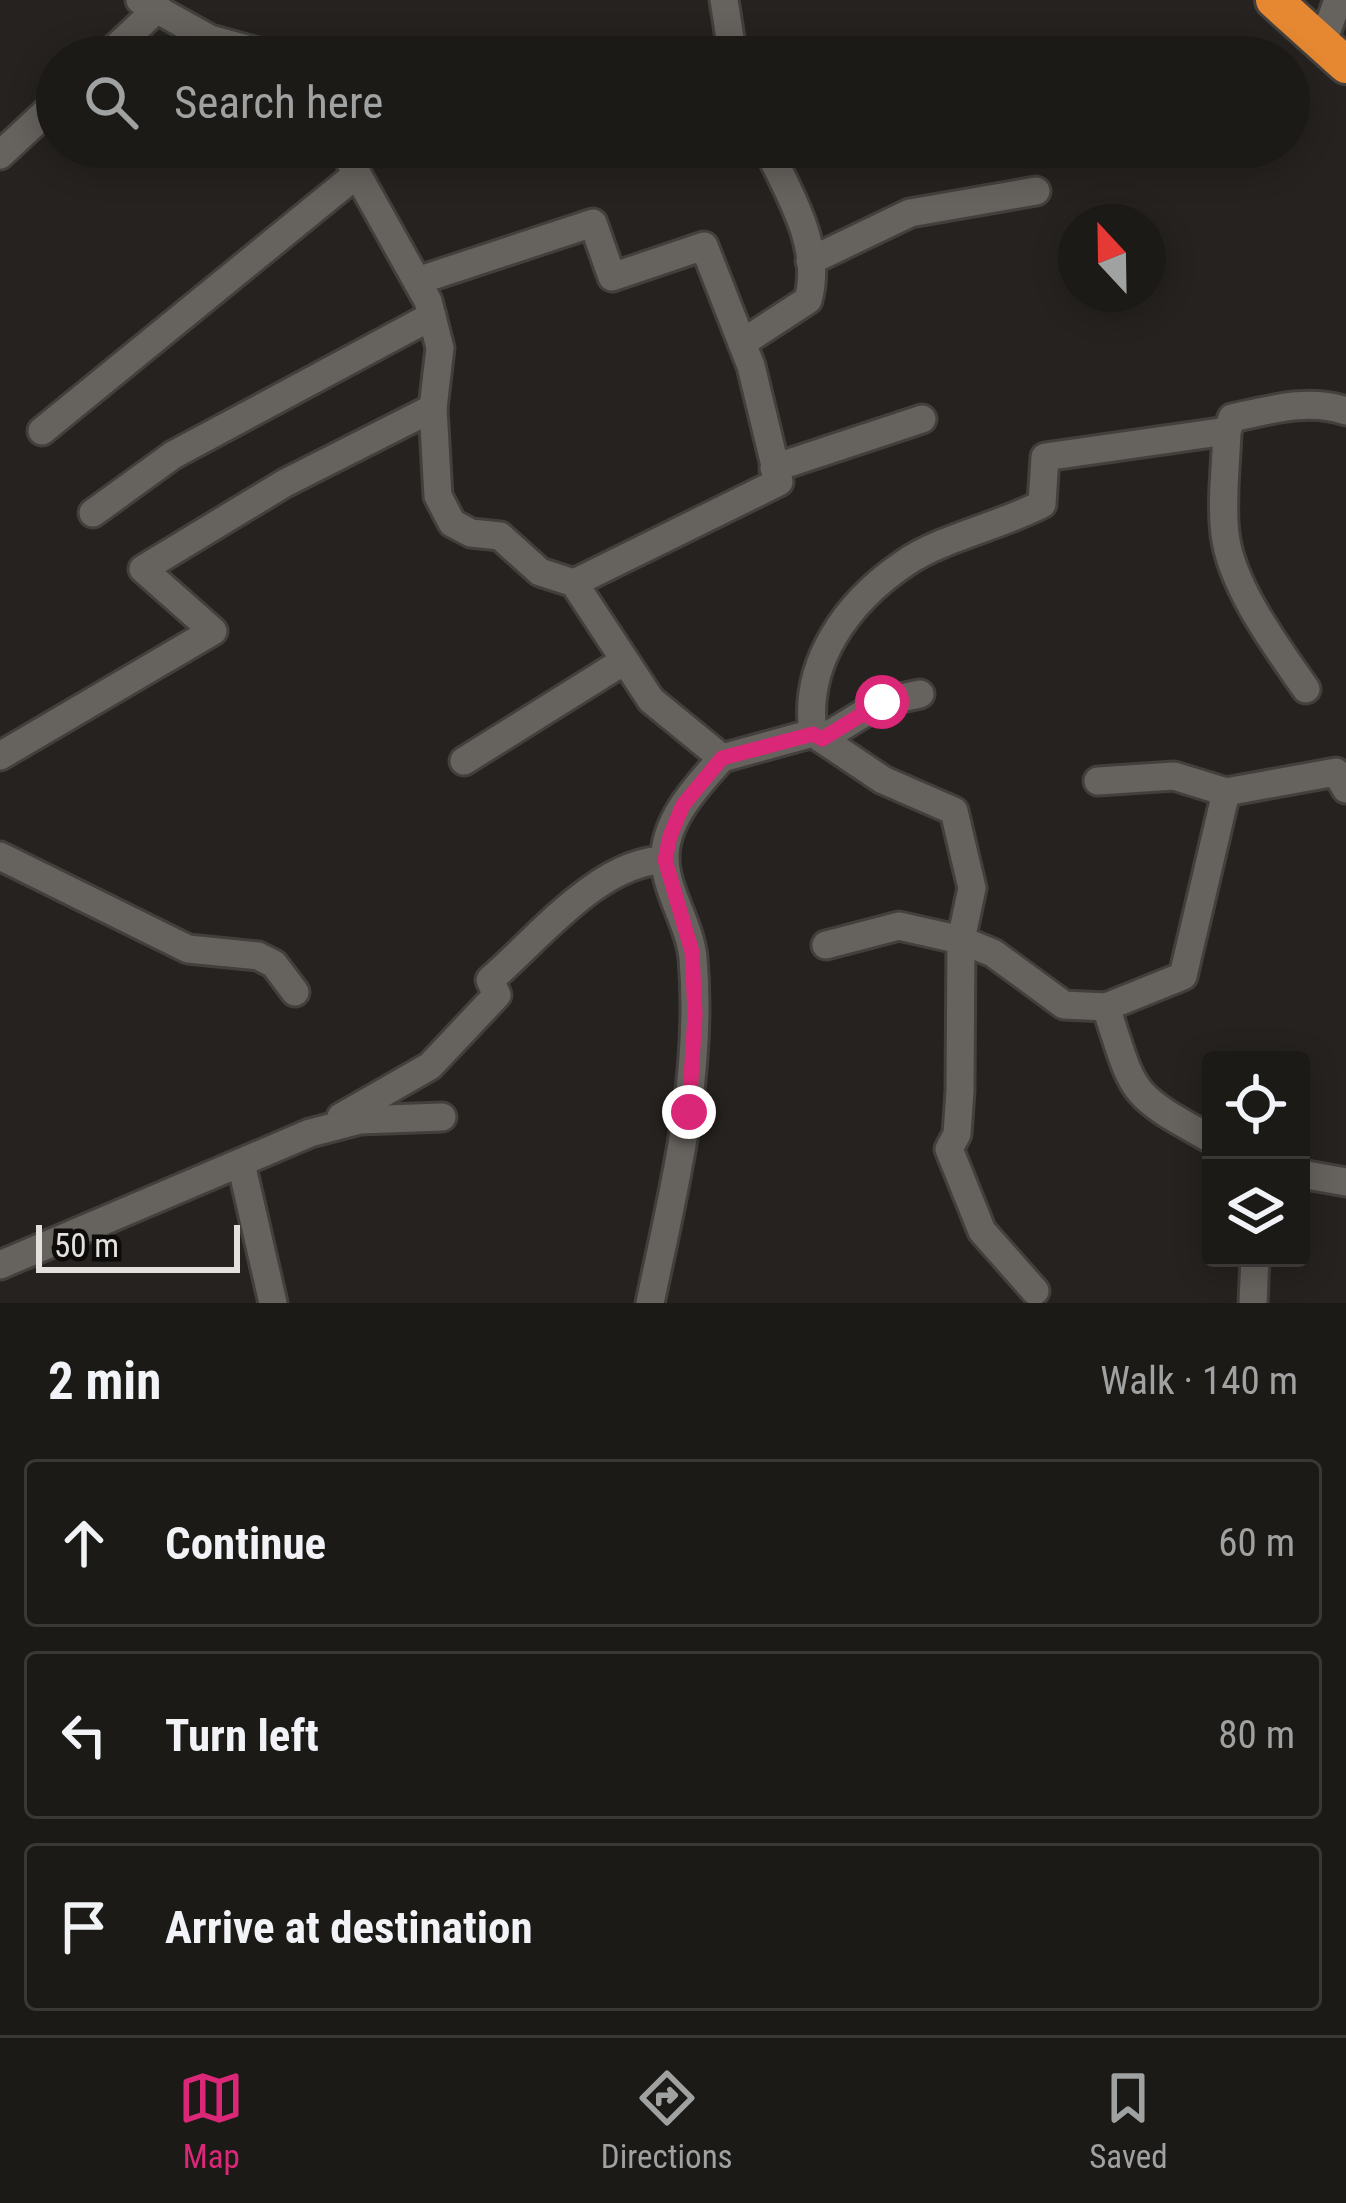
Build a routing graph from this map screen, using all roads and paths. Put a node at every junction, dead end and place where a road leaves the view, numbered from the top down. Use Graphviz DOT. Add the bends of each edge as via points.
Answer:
graph roads {
  1 [pos="724,0"];
  2 [pos="1274,0"];
  3 [pos="1338,0"];
  4 [pos="146,2"];
  5 [pos="121,36"];
  6 [pos="205,36"];
  7 [pos="730,36"];
  8 [pos="1334,54"];
  9 [pos="36,122"];
  10 [pos="0,155"];
  11 [pos="354,168"];
  12 [pos="778,168"];
  13 [pos="357,174"];
  14 [pos="1036,191"];
  15 [pos="809,261"];
  16 [pos="417,281"];
  17 [pos="432,316"];
  18 [pos="742,343"];
  19 [pos="434,408"];
  20 [pos="1346,411"];
  21 [pos="922,418"];
  22 [pos="42,431"];
  23 [pos="1227,431"];
  24 [pos="774,468"];
  25 [pos="93,513"];
  26 [pos="574,583"];
  27 [pos="624,661"];
  28 [pos="1306,689"];
  29 [pos="920,694"];
  30 [pos="818,736"];
  31 [pos="0,756"];
  32 [pos="722,758"];
  33 [pos="464,761"];
  34 [pos="1098,782"];
  35 [pos="1346,789"];
  36 [pos="1226,792"];
  37 [pos="0,856"];
  38 [pos="665,860"];
  39 [pos="961,940"];
  40 [pos="826,945"];
  41 [pos="295,992"];
  42 [pos="1106,1007"];
  43 [pos="442,1117"];
  44 [pos="310,1133"];
  45 [pos="1202,1134"];
  46 [pos="242,1163"];
  47 [pos="1310,1176"];
  48 [pos="1346,1182"];
  49 [pos="0,1265"];
  50 [pos="1254,1267"];
  51 [pos="1036,1299"];
  52 [pos="273,1303"];
  53 [pos="650,1303"];
  54 [pos="1252,1303"];
  1 -- 7 [label="street"];
  2 -- 8 [label="highway"];
  3 -- 8 [label="street"];
  4 -- 5 [label="street"];
  4 -- 6 [label="street"];
  9 -- 10 [label="street"];
  11 -- 13 [label="street"];
  12 -- 15 [label="street" via="796,201"];
  13 -- 16 [label="street"];
  13 -- 22 [label="street"];
  14 -- 15 [label="street" via="910,213"];
  15 -- 18 [label="street" via="808,300"];
  16 -- 17 [label="street"];
  16 -- 18 [label="street" via="593,223 612,277 704,246"];
  17 -- 19 [label="street" via="440,348"];
  17 -- 25 [label="street" via="173,455"];
  18 -- 24 [label="street"];
  19 -- 26 [label="street" via="438,496 452,523 500,536 540,572"];
  19 -- 31 [label="street" via="142,568 213,631"];
  20 -- 23 [label="street" via="1322,403 1281,408 1232,418"];
  21 -- 24 [label="street"];
  23 -- 28 [label="street" via="1231,560 1268,636"];
  23 -- 30 [label="street" via="1046,458 1042,504 907,561 862,599 817,666 808,701"];
  24 -- 26 [label="street" via="778,482"];
  26 -- 27 [label="street"];
  27 -- 32 [label="street" via="651,700"];
  27 -- 33 [label="street"];
  29 -- 30 [label="street" via="882,702"];
  30 -- 32 [label="street"];
  30 -- 39 [label="street" via="883,780 954,811 972,888"];
  32 -- 38 [label="street" via="683,805"];
  34 -- 36 [label="street" via="1174,776"];
  35 -- 36 [label="street" via="1336,772"];
  36 -- 42 [label="street" via="1183,976"];
  37 -- 41 [label="street" via="188,949 258,956"];
  38 -- 44 [label="street" via="640,861 598,886 490,980 497,994 430,1066"];
  38 -- 53 [label="street" via="692,952 695,1014 689,1112"];
  39 -- 40 [label="street" via="899,926"];
  39 -- 42 [label="street" via="993,953 1064,1005"];
  39 -- 51 [label="street" via="960,1091 950,1149 982,1231"];
  42 -- 45 [label="street" via="1132,1085 1145,1102"];
  43 -- 44 [label="street" via="360,1120"];
  44 -- 46 [label="street"];
  46 -- 49 [label="street"];
  46 -- 52 [label="street"];
  47 -- 48 [label="street"];
  50 -- 54 [label="street"];
}
